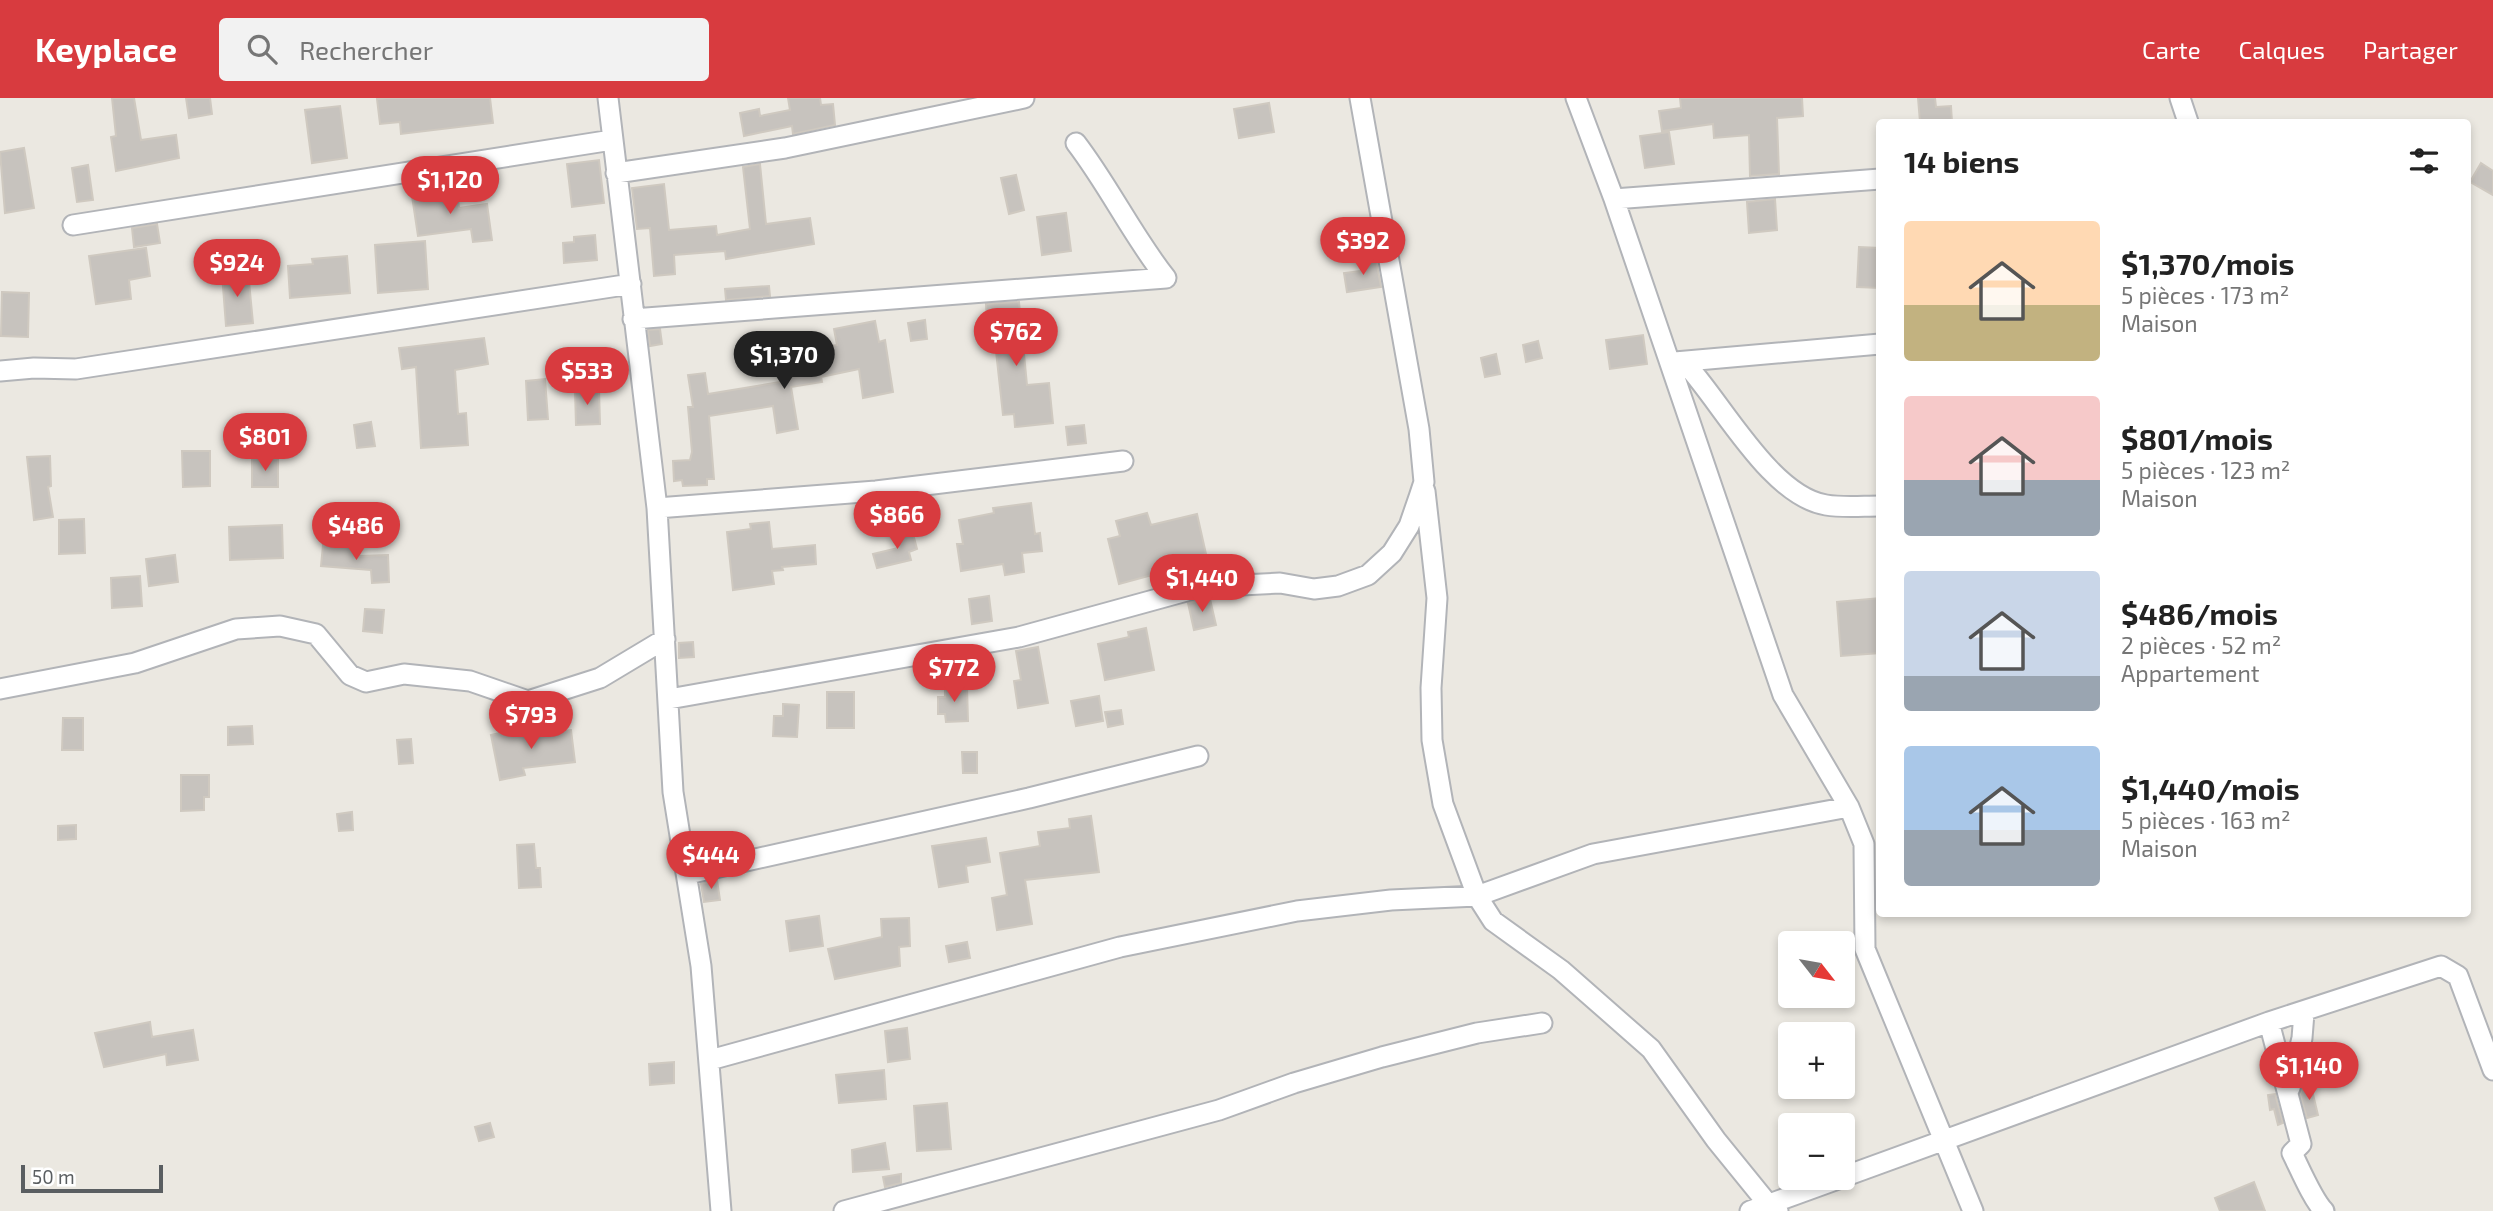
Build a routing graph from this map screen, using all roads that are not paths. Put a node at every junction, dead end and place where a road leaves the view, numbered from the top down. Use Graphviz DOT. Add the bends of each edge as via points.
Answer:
graph roads {
  1 [pos="608,98"];
  2 [pos="1024,98"];
  3 [pos="1360,98"];
  4 [pos="1576,98"];
  5 [pos="2180,98"];
  6 [pos="2187,119"];
  7 [pos="612,141"];
  8 [pos="1076,143"];
  9 [pos="616,173"];
  10 [pos="1876,179"];
  11 [pos="1614,199"];
  12 [pos="73,225"];
  13 [pos="631,284"];
  14 [pos="633,319"];
  15 [pos="1876,344"];
  16 [pos="1676,362"];
  17 [pos="0,371"];
  18 [pos="1123,461"];
  19 [pos="1424,481"];
  20 [pos="1876,506"];
  21 [pos="657,508"];
  22 [pos="665,639"];
  23 [pos="0,689"];
  24 [pos="669,699"];
  25 [pos="1198,756"];
  26 [pos="1849,807"];
  27 [pos="1872,859"];
  28 [pos="688,874"];
  29 [pos="1477,896"];
  30 [pos="2304,1013"];
  31 [pos="2269,1022"];
  32 [pos="1542,1023"];
  33 [pos="2485,1024"];
  34 [pos="710,1060"];
  35 [pos="2493,1070"];
  36 [pos="2289,1092"];
  37 [pos="1946,1139"];
  38 [pos="1855,1172"];
  39 [pos="1811,1190"];
  40 [pos="1765,1209"];
  41 [pos="721,1211"];
  42 [pos="844,1211"];
  43 [pos="1973,1211"];
  44 [pos="2324,1211"];
  1 -- 7 [label="street"];
  2 -- 9 [label="street" via="785,148"];
  3 -- 19 [label="street" via="1419,429"];
  4 -- 11 [label="street"];
  5 -- 6 [label="street"];
  7 -- 9 [label="street"];
  7 -- 12 [label="street"];
  8 -- 14 [label="street" via="1166,278"];
  9 -- 13 [label="street"];
  10 -- 11 [label="street"];
  11 -- 16 [label="street"];
  13 -- 14 [label="street"];
  13 -- 17 [label="street" via="76,369"];
  14 -- 21 [label="street"];
  15 -- 16 [label="street"];
  16 -- 20 [label="street" via="1704,383 1757,456 1800,494 1823,505"];
  16 -- 26 [label="street" via="1783,695"];
  18 -- 21 [label="street" via="876,491"];
  19 -- 24 [label="street" via="1409,526 1392,553 1368,575 1338,586 1200,587 1018,637"];
  19 -- 29 [label="street" via="1437,598 1432,740 1443,804"];
  21 -- 22 [label="street"];
  22 -- 23 [label="street" via="600,678 528,701 470,681 404,674 366,682 350,674 316,634 280,625 236,629 135,663"];
  22 -- 24 [label="street"];
  24 -- 28 [label="street" via="673,792"];
  25 -- 28 [label="street"];
  26 -- 27 [label="street"];
  26 -- 29 [label="street" via="1593,854"];
  27 -- 37 [label="street" via="1865,949"];
  28 -- 34 [label="street"];
  29 -- 34 [label="street" via="1297,911 1120,947"];
  29 -- 40 [label="street" via="1503,929 1561,970 1651,1049"];
  30 -- 31 [label="street"];
  30 -- 33 [label="street" via="2441,966 2458,976"];
  30 -- 36 [label="street"];
  31 -- 36 [label="street"];
  31 -- 37 [label="street"];
  32 -- 42 [label="street" via="1477,1033 1382,1057 1219,1110"];
  33 -- 35 [label="street"];
  34 -- 41 [label="street"];
  36 -- 44 [label="street" via="2301,1144 2292,1153 2315,1202"];
  37 -- 38 [label="street"];
  37 -- 43 [label="street"];
  39 -- 40 [label="street"];
}
